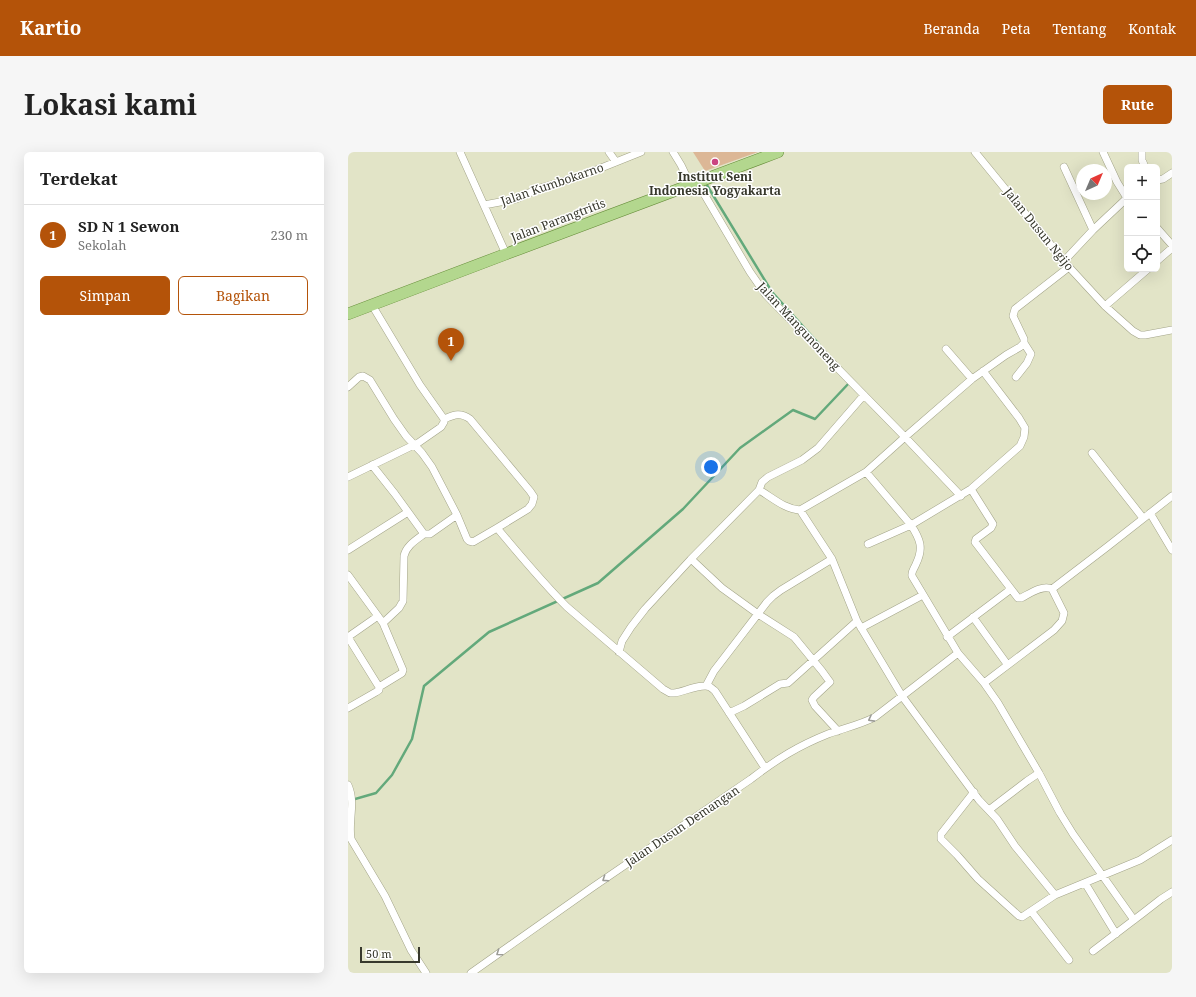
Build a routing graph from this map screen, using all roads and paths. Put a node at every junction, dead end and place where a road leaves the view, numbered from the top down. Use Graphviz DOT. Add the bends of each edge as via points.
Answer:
graph roads {
  1 [pos="460,152"];
  2 [pos="609,152"];
  3 [pos="641,152"];
  4 [pos="673,152"];
  5 [pos="778,152"];
  6 [pos="975,152"];
  7 [pos="1103,152"];
  8 [pos="1142,152"];
  9 [pos="616,162"];
  10 [pos="1144,164"];
  11 [pos="1064,167"];
  12 [pos="1172,173"];
  13 [pos="1160,180"];
  14 [pos="693,183"];
  15 [pos="1124,193"];
  16 [pos="1125,200"];
  17 [pos="484,205"];
  18 [pos="1093,230"];
  19 [pos="1160,231"];
  20 [pos="1172,245"];
  21 [pos="1172,248"];
  22 [pos="506,254"];
  23 [pos="1160,258"];
  24 [pos="1064,261"];
  25 [pos="1069,267"];
  26 [pos="1145,272"];
  27 [pos="372,305"];
  28 [pos="1105,306"];
  29 [pos="348,314"];
  30 [pos="1172,330"];
  31 [pos="1024,343"];
  32 [pos="946,348"];
  33 [pos="983,371"];
  34 [pos="1016,376"];
  35 [pos="972,379"];
  36 [pos="349,384"];
  37 [pos="864,395"];
  38 [pos="444,419"];
  39 [pos="905,436"];
  40 [pos="414,445"];
  41 [pos="1092,454"];
  42 [pos="372,465"];
  43 [pos="866,472"];
  44 [pos="348,477"];
  45 [pos="971,489"];
  46 [pos="759,490"];
  47 [pos="961,496"];
  48 [pos="1172,496"];
  49 [pos="800,510"];
  50 [pos="408,512"];
  51 [pos="1150,513"];
  52 [pos="457,515"];
  53 [pos="1143,518"];
  54 [pos="911,525"];
  55 [pos="498,528"];
  56 [pos="424,534"];
  57 [pos="868,544"];
  58 [pos="348,550"];
  59 [pos="1172,550"];
  60 [pos="691,559"];
  61 [pos="832,559"];
  62 [pos="348,575"];
  63 [pos="1012,589"];
  64 [pos="1052,589"];
  65 [pos="923,596"];
  66 [pos="758,614"];
  67 [pos="378,616"];
  68 [pos="973,617"];
  69 [pos="857,621"];
  70 [pos="383,623"];
  71 [pos="861,628"];
  72 [pos="348,637"];
  73 [pos="947,637"];
  74 [pos="619,652"];
  75 [pos="958,654"];
  76 [pos="814,660"];
  77 [pos="1007,664"];
  78 [pos="984,683"];
  79 [pos="706,686"];
  80 [pos="380,687"];
  81 [pos="902,696"];
  82 [pos="348,708"];
  83 [pos="729,713"];
  84 [pos="838,730"];
  85 [pos="765,768"];
  86 [pos="1039,773"];
  87 [pos="349,786"];
  88 [pos="974,792"];
  89 [pos="989,810"];
  90 [pos="1172,840"];
  91 [pos="1103,875"];
  92 [pos="1085,882"];
  93 [pos="1172,892"];
  94 [pos="1055,895"];
  95 [pos="1031,911"];
  96 [pos="1134,920"];
  97 [pos="1116,934"];
  98 [pos="1093,951"];
  99 [pos="1069,960"];
  100 [pos="426,973"];
  101 [pos="471,973"];
  1 -- 17 [label="street"];
  2 -- 9 [label="street"];
  3 -- 9 [label="street, Jalan Kumbokarno"];
  4 -- 14 [label="street"];
  5 -- 14 [label="main road, Jalan Parangtritis"];
  6 -- 24 [label="street, Jalan Dusun Ngijo"];
  7 -- 15 [label="street"];
  8 -- 10 [label="street"];
  9 -- 17 [label="street, Jalan Kumbokarno" via="516,199"];
  11 -- 18 [label="street"];
  12 -- 13 [label="street"];
  14 -- 22 [label="main road, Jalan Parangtritis"];
  14 -- 37 [label="street, Jalan Mangunoneng" via="766,295"];
  16 -- 18 [label="street"];
  17 -- 22 [label="street"];
  18 -- 24 [label="street"];
  19 -- 20 [label="street"];
  21 -- 23 [label="street"];
  22 -- 27 [label="main road, Jalan Parangtritis"];
  24 -- 25 [label="street, Jalan Dusun Ngijo"];
  25 -- 28 [label="street, Jalan Dusun Ngijo"];
  25 -- 31 [label="street" via="1015,309 1013,316"];
  26 -- 28 [label="street"];
  27 -- 29 [label="main road, Jalan Parangtritis"];
  27 -- 38 [label="street" via="420,385"];
  28 -- 30 [label="street, Jalan Dusun Ngijo" via="1140,335"];
  31 -- 33 [label="street"];
  31 -- 34 [label="street" via="1030,358"];
  32 -- 35 [label="street"];
  33 -- 35 [label="street"];
  33 -- 45 [label="street" via="1025,428 1020,446"];
  35 -- 39 [label="street"];
  36 -- 40 [label="street" via="363,376 367,377 394,420"];
  37 -- 39 [label="street, Jalan Mangunoneng"];
  37 -- 46 [label="street" via="818,448 802,460 768,477 762,482"];
  38 -- 40 [label="street" via="441,427"];
  38 -- 55 [label="street" via="462,414 470,419 534,497 528,509"];
  39 -- 43 [label="street"];
  39 -- 47 [label="street, Jalan Mangunoneng"];
  40 -- 42 [label="street"];
  40 -- 52 [label="street" via="432,467"];
  41 -- 53 [label="street"];
  42 -- 44 [label="street"];
  42 -- 50 [label="street"];
  43 -- 49 [label="street"];
  43 -- 54 [label="street"];
  45 -- 47 [label="street"];
  45 -- 63 [label="street" via="993,524 976,539 976,542"];
  46 -- 49 [label="street" via="790,508"];
  46 -- 60 [label="street"];
  47 -- 54 [label="street"];
  48 -- 51 [label="street"];
  49 -- 61 [label="street"];
  50 -- 56 [label="street"];
  50 -- 58 [label="street"];
  51 -- 53 [label="street"];
  51 -- 59 [label="street"];
  52 -- 55 [label="street" via="467,539 471,542"];
  52 -- 56 [label="street" via="430,534"];
  53 -- 64 [label="street"];
  54 -- 57 [label="street"];
  54 -- 65 [label="street" via="921,547 911,575"];
  55 -- 74 [label="street" via="553,593"];
  56 -- 70 [label="street" via="405,551 404,601"];
  60 -- 66 [label="street" via="722,588"];
  60 -- 74 [label="street" via="631,627 622,641"];
  61 -- 66 [label="street" via="773,596"];
  61 -- 69 [label="street"];
  62 -- 67 [label="street"];
  63 -- 64 [label="street" via="1020,598 1043,588"];
  63 -- 68 [label="street"];
  64 -- 77 [label="street" via="1064,613 1062,621 1054,630"];
  65 -- 71 [label="street"];
  65 -- 73 [label="street"];
  66 -- 76 [label="street" via="794,637"];
  66 -- 79 [label="street" via="714,671"];
  67 -- 70 [label="street"];
  67 -- 72 [label="street"];
  68 -- 73 [label="street"];
  68 -- 77 [label="street"];
  69 -- 71 [label="street"];
  69 -- 76 [label="street"];
  70 -- 80 [label="street" via="403,672"];
  71 -- 81 [label="street"];
  72 -- 80 [label="street"];
  73 -- 75 [label="street"];
  74 -- 79 [label="street" via="666,692 678,693"];
  75 -- 78 [label="street"];
  75 -- 81 [label="street, Jalan Dusun Demangan"];
  76 -- 83 [label="street" via="788,683 780,684"];
  76 -- 84 [label="street" via="830,682 814,697 813,703"];
  77 -- 78 [label="street"];
  78 -- 86 [label="street" via="1010,721"];
  79 -- 83 [label="street" via="715,691"];
  80 -- 82 [label="street"];
  81 -- 84 [label="street, Jalan Dusun Demangan, one-way" via="875,717"];
  81 -- 88 [label="street"];
  83 -- 85 [label="street"];
  84 -- 85 [label="street, Jalan Dusun Demangan" via="802,745"];
  85 -- 101 [label="street, Jalan Dusun Demangan, one-way"];
  86 -- 89 [label="street"];
  86 -- 91 [label="street" via="1073,834"];
  87 -- 100 [label="street" via="352,802 349,824 351,839"];
  88 -- 89 [label="street"];
  88 -- 95 [label="street" via="941,834 941,839 978,879 1019,916"];
  89 -- 94 [label="street"];
  90 -- 91 [label="street" via="1140,860"];
  91 -- 92 [label="street"];
  91 -- 96 [label="street"];
  92 -- 94 [label="street"];
  92 -- 97 [label="street"];
  93 -- 96 [label="street"];
  94 -- 95 [label="street"];
  95 -- 99 [label="street"];
  96 -- 97 [label="street"];
  97 -- 98 [label="street"];
}
